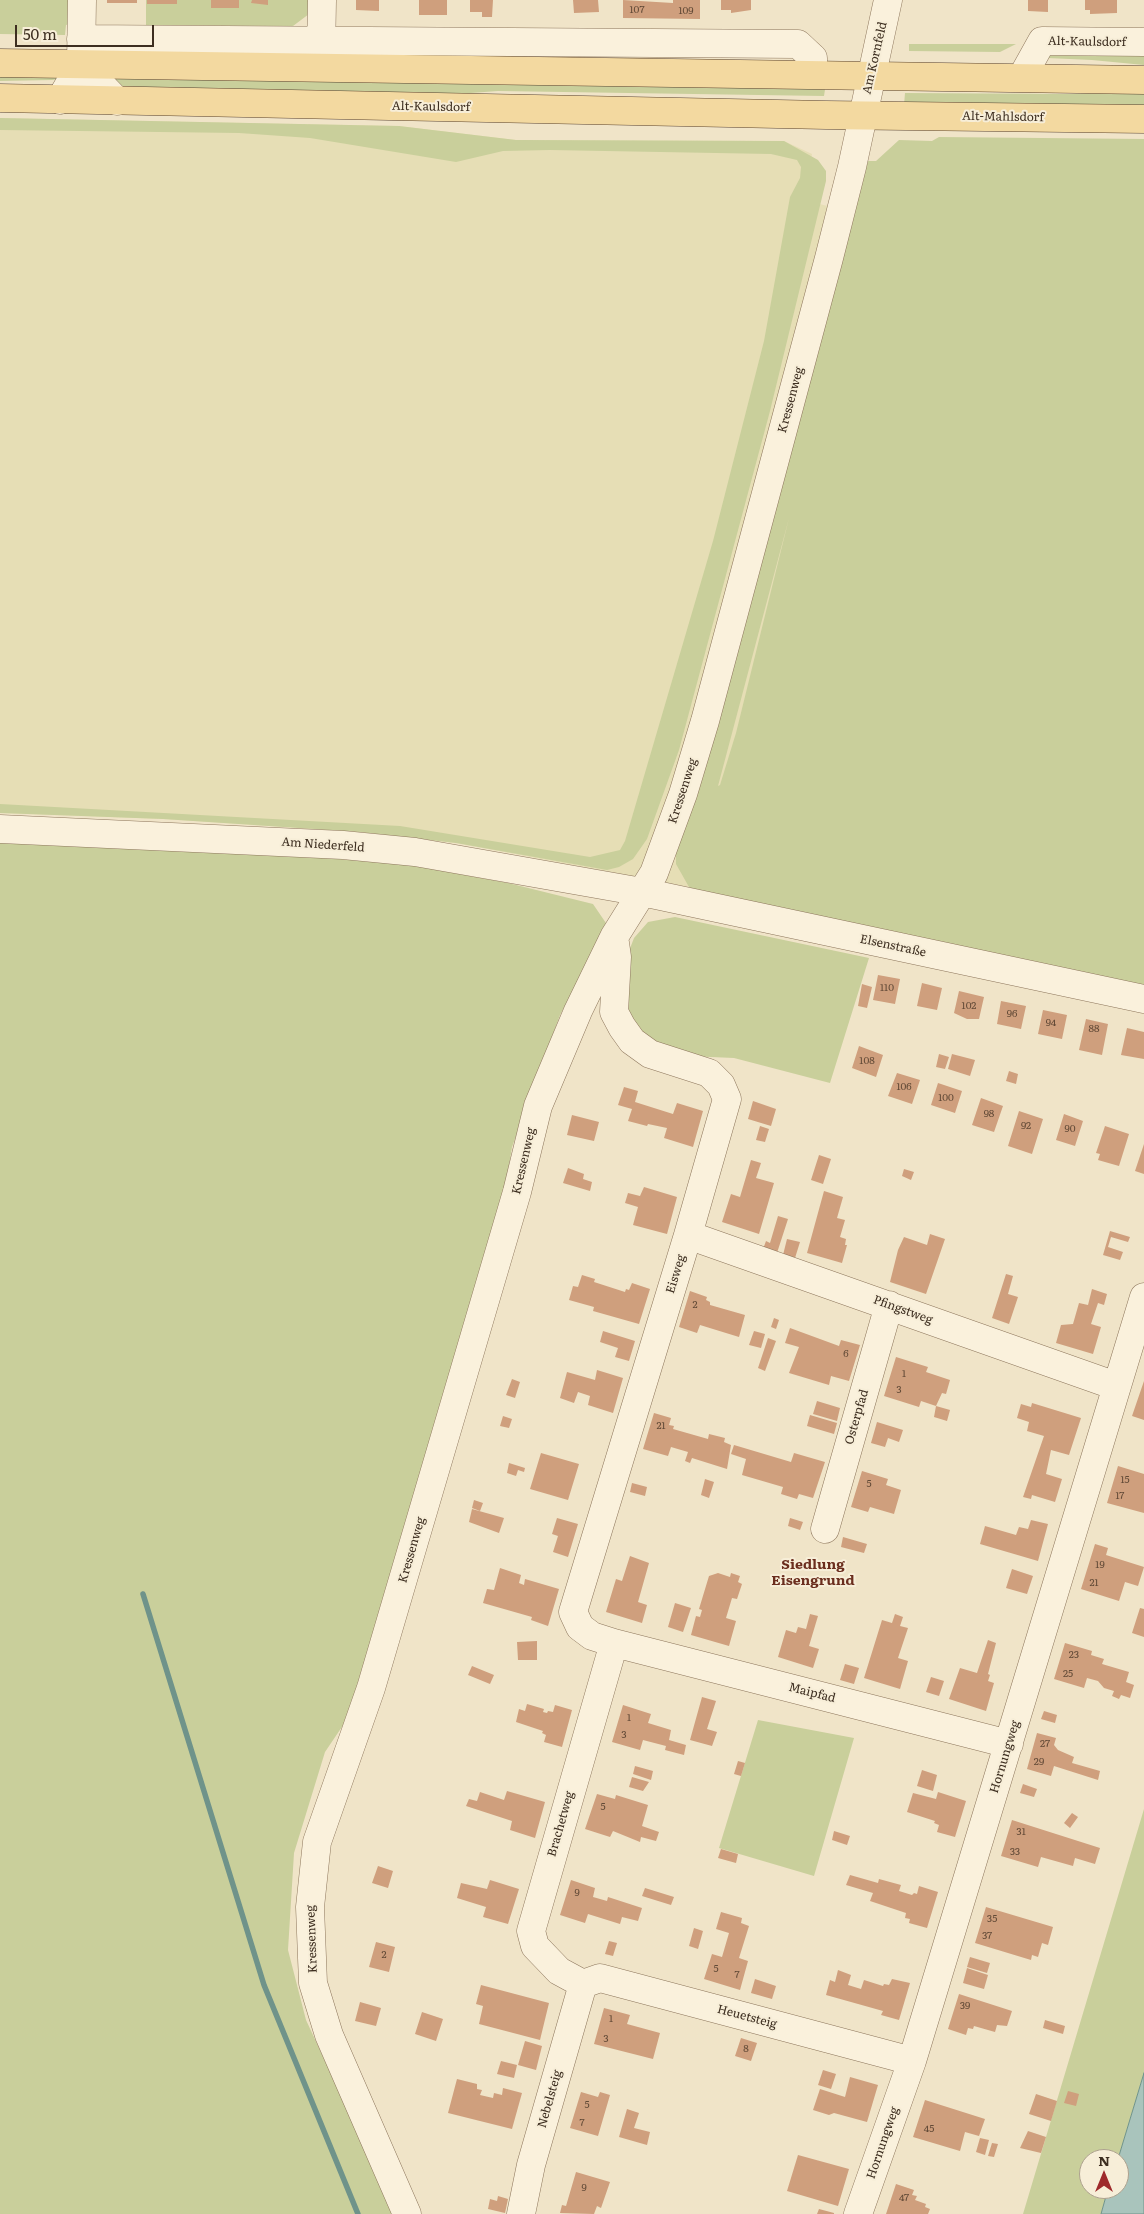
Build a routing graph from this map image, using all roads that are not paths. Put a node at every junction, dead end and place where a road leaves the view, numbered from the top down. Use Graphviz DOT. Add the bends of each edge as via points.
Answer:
graph roads {
  1 [pos="322,0"];
  2 [pos="888,0"];
  3 [pos="81,31"];
  4 [pos="1144,42"];
  5 [pos="321,54"];
  6 [pos="0,63"];
  7 [pos="871,74"];
  8 [pos="1022,77"];
  9 [pos="1144,80"];
  10 [pos="0,98"];
  11 [pos="60,100"];
  12 [pos="117,101"];
  13 [pos="862,116"];
  14 [pos="1144,119"];
  15 [pos="0,829"];
  16 [pos="642,892"];
  17 [pos="614,937"];
  18 [pos="1144,999"];
  19 [pos="614,1012"];
  20 [pos="574,1020"];
  21 [pos="688,1235"];
  22 [pos="1144,1297"];
  23 [pos="889,1305"];
  24 [pos="1116,1386"];
  25 [pos="825,1529"];
  26 [pos="614,1642"];
  27 [pos="1010,1744"];
  28 [pos="583,1984"];
  29 [pos="912,2060"];
  30 [pos="407,2214"];
  31 [pos="521,2214"];
  32 [pos="858,2214"];
  1 -- 5 [label="street"];
  2 -- 7 [label="street, Am Kornfeld"];
  3 -- 5 [label="main road"];
  3 -- 6 [label="main road"];
  3 -- 11 [label="street"];
  3 -- 12 [label="street"];
  4 -- 8 [label="street, Alt-Kaulsdorf" via="1042,41"];
  5 -- 7 [label="main road"];
  7 -- 8 [label="main road"];
  7 -- 13 [label="street, Am Kornfeld"];
  8 -- 9 [label="main road"];
  10 -- 11 [label="main road, Alt-Kaulsdorf"];
  11 -- 12 [label="main road, Alt-Kaulsdorf"];
  12 -- 13 [label="main road, Alt-Kaulsdorf"];
  13 -- 14 [label="main road, Alt-Mahlsdorf"];
  13 -- 16 [label="street, Kressenweg" via="831,249 705,721 658,862"];
  15 -- 16 [label="street, Am Niederfeld" via="343,845 415,852"];
  16 -- 17 [label="street, Kressenweg"];
  16 -- 18 [label="street, Elsenstraße"];
  17 -- 19 [label="street" via="617,957"];
  17 -- 20 [label="street, Kressenweg"];
  19 -- 20 [label="street"];
  19 -- 21 [label="street, Eisweg" via="632,1041 650,1054 709,1074 721,1085 727,1099"];
  20 -- 30 [label="street, Kressenweg" via="538,1106 517,1192 374,1679 317,1842 310,1907 313,1983 329,2035"];
  21 -- 23 [label="street, Pfingstweg"];
  21 -- 26 [label="street, Eisweg" via="573,1612 580,1627 592,1636"];
  22 -- 24 [label="street, Hornungweg"];
  23 -- 24 [label="street, Pfingstweg"];
  23 -- 25 [label="street, Osterpfad"];
  24 -- 27 [label="street, Hornungweg"];
  26 -- 27 [label="street, Maipfad"];
  26 -- 28 [label="street, Brachetweg" via="531,1931 535,1946 559,1971"];
  27 -- 29 [label="street, Hornungweg"];
  28 -- 29 [label="street, Heuetsteig" via="600,1978"];
  28 -- 31 [label="street, Nebelsteig" via="531,2165"];
  29 -- 32 [label="street, Hornungweg"];
}
